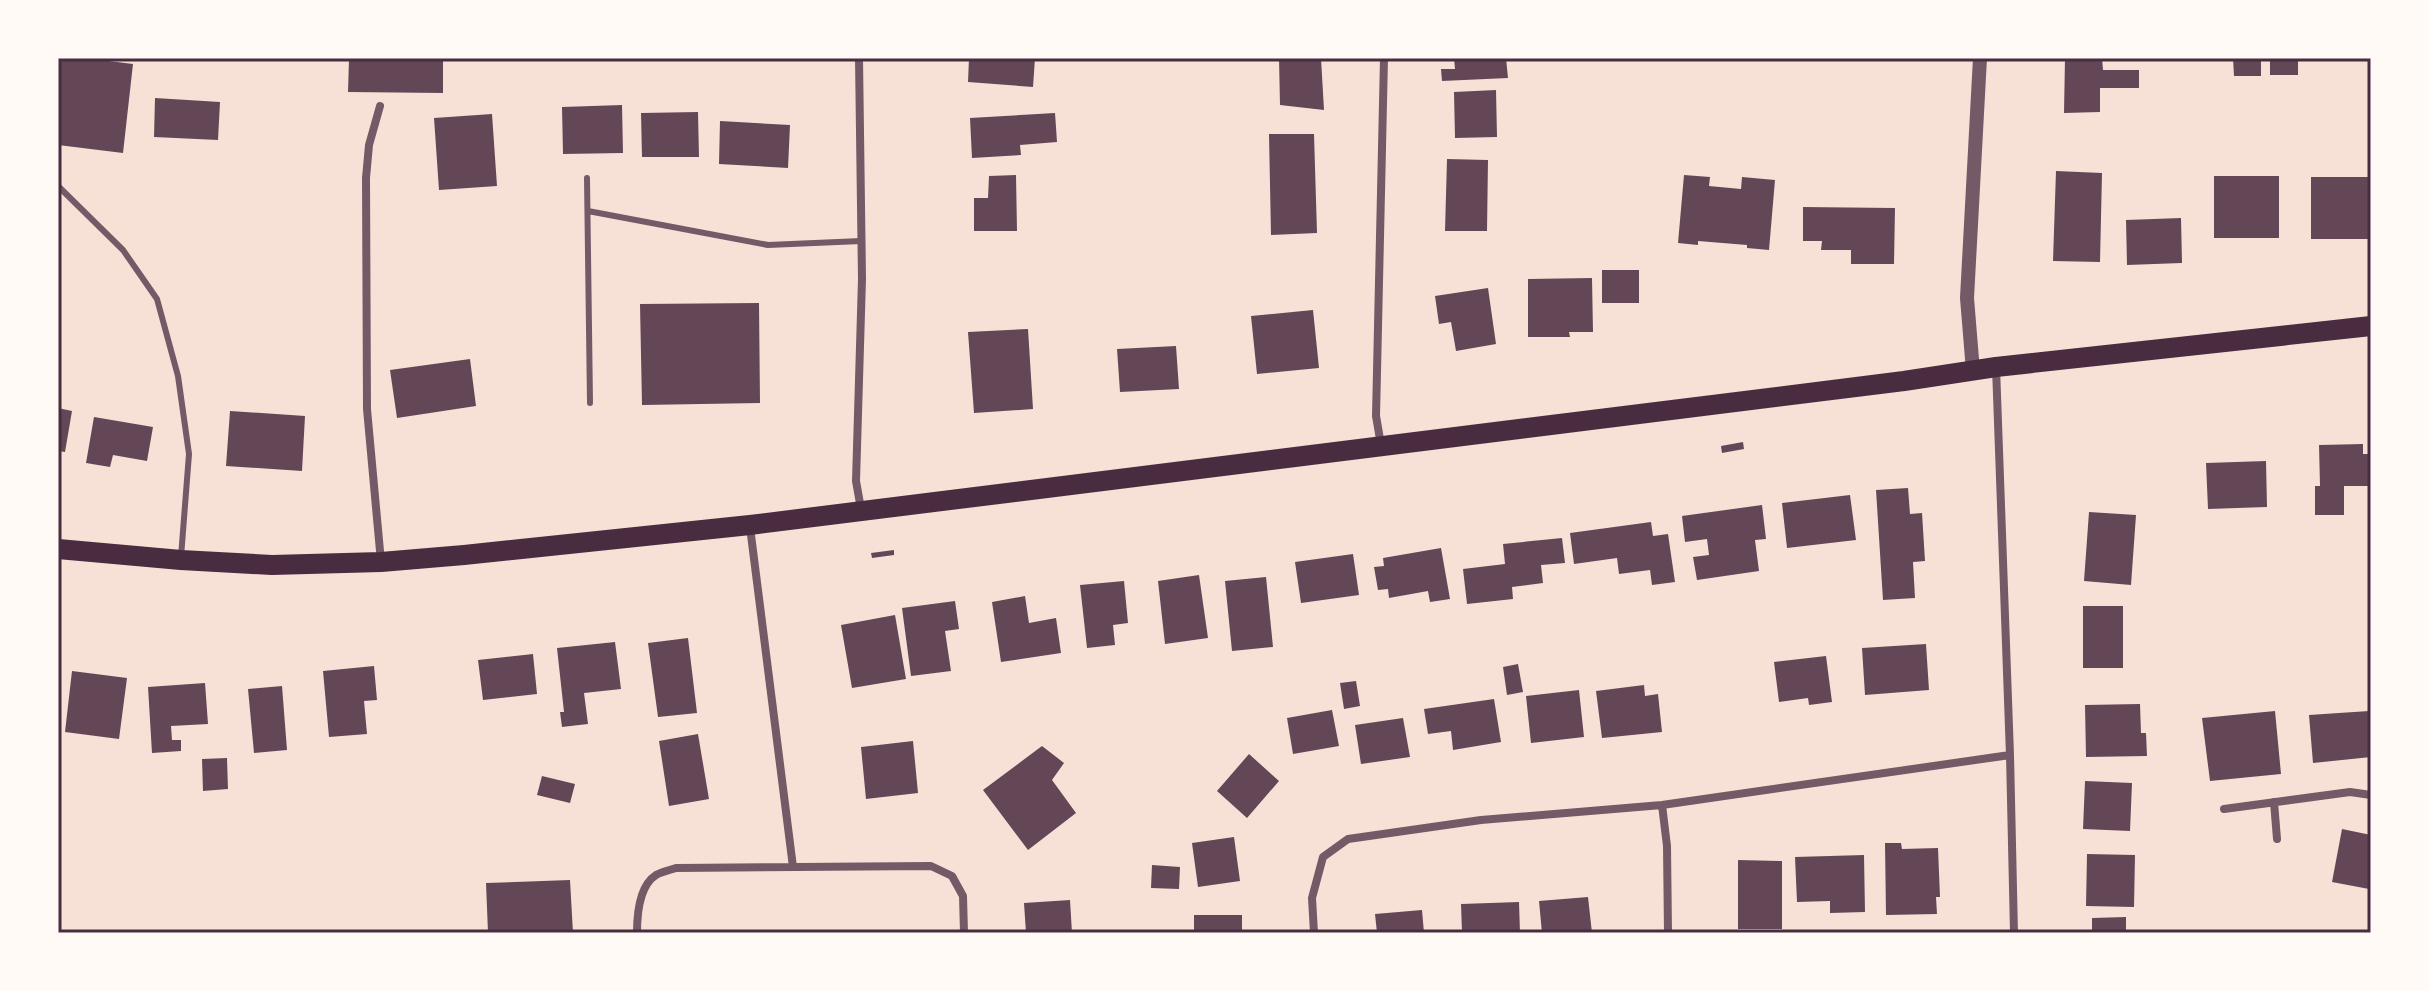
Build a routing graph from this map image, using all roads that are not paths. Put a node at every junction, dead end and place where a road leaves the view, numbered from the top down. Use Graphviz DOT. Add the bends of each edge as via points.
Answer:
graph roads {
  1 [pos="859,58"];
  2 [pos="1384,58"];
  3 [pos="1980,58"];
  4 [pos="380,106"];
  5 [pos="587,178"];
  6 [pos="58,186"];
  7 [pos="588,211"];
  8 [pos="861,241"];
  9 [pos="2371,326"];
  10 [pos="1996,367"];
  11 [pos="1973,371"];
  12 [pos="590,403"];
  13 [pos="1381,447"];
  14 [pos="861,510"];
  15 [pos="750,525"];
  16 [pos="58,549"];
  17 [pos="181,560"];
  18 [pos="381,562"];
  19 [pos="2010,755"];
  20 [pos="2371,795"];
  21 [pos="2274,802"];
  22 [pos="1662,805"];
  23 [pos="2224,809"];
  24 [pos="2277,839"];
  25 [pos="793,867"];
  26 [pos="637,933"];
  27 [pos="964,933"];
  28 [pos="1314,933"];
  29 [pos="1668,933"];
  30 [pos="2014,933"];
  1 -- 8 [label="street"];
  2 -- 13 [label="street" via="1376,416"];
  3 -- 11 [label="street" via="1967,298"];
  4 -- 18 [label="street" via="369,145 366,224 367,409"];
  5 -- 7 [label="lane"];
  6 -- 17 [label="lane" via="123,250 157,299 178,376 189,454"];
  7 -- 8 [label="lane" via="768,245"];
  7 -- 12 [label="lane"];
  8 -- 14 [label="street" via="856,481"];
  9 -- 10 [label="main road"];
  10 -- 11 [label="main road"];
  10 -- 19 [label="street"];
  11 -- 13 [label="main road"];
  13 -- 14 [label="main road"];
  14 -- 15 [label="main road"];
  15 -- 18 [label="main road"];
  15 -- 25 [label="street"];
  16 -- 17 [label="main road"];
  17 -- 18 [label="main road" via="272,565"];
  19 -- 22 [label="street"];
  19 -- 30 [label="street"];
  20 -- 21 [label="street" via="2350,792"];
  21 -- 23 [label="street"];
  21 -- 24 [label="street"];
  22 -- 28 [label="street" via="1481,820 1348,839 1323,857 1312,898"];
  22 -- 29 [label="street"];
  25 -- 26 [label="street" via="676,868 654,876 644,891"];
  25 -- 27 [label="street" via="931,866 952,876 963,896"];
}
